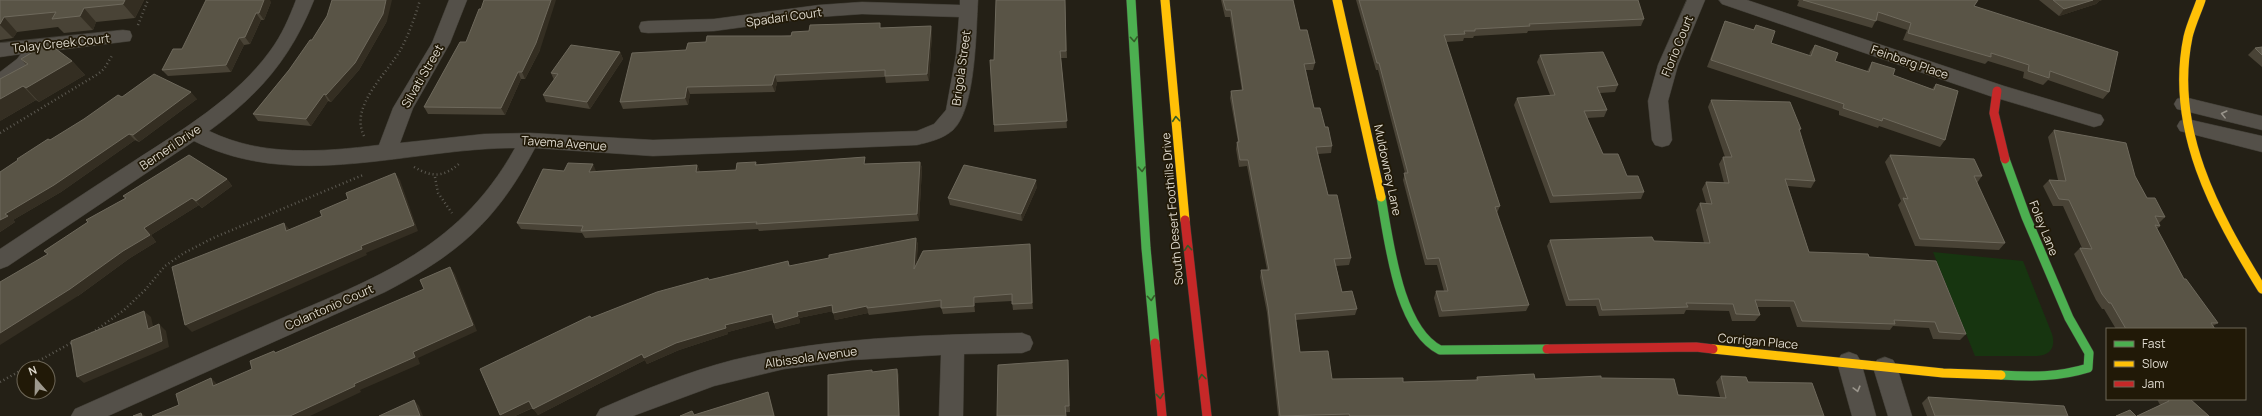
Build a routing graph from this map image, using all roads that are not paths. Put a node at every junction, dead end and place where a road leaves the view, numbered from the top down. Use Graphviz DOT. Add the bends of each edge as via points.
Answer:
graph roads {
  1 [pos="305,0"];
  2 [pos="458,0"];
  3 [pos="1131,0"];
  4 [pos="1165,0"];
  5 [pos="1337,0"];
  6 [pos="1696,0"];
  7 [pos="1728,0"];
  8 [pos="2201,0"];
  9 [pos="968,5"];
  10 [pos="648,27"];
  11 [pos="124,39"];
  12 [pos="36,46"];
  13 [pos="0,50"];
  14 [pos="0,82"];
  15 [pos="1997,91"];
  16 [pos="2184,104"];
  17 [pos="2094,120"];
  18 [pos="2262,123"];
  19 [pos="2187,126"];
  20 [pos="939,130"];
  21 [pos="193,132"];
  22 [pos="530,140"];
  23 [pos="1662,140"];
  24 [pos="2262,144"];
  25 [pos="387,152"];
  26 [pos="0,260"];
  27 [pos="2262,289"];
  28 [pos="1426,342"];
  29 [pos="1022,343"];
  30 [pos="953,345"];
  31 [pos="1849,362"];
  32 [pos="1885,367"];
  33 [pos="2088,368"];
  34 [pos="83,416"];
  35 [pos="608,416"];
  36 [pos="951,416"];
  37 [pos="1162,416"];
  38 [pos="1207,416"];
  39 [pos="1864,416"];
  40 [pos="1900,416"];
  1 -- 21 [label="street, Berneri Drive" via="292,30 265,69 238,96"];
  2 -- 25 [label="street, Silvati Street" via="441,43 403,108"];
  3 -- 37 [label="street, one-way" via="1146,248"];
  38 -- 4 [label="street, South Desert Foothills Drive, one-way" via="1190,274"];
  5 -- 28 [label="street, Muldowney Lane" via="1403,296 1410,317"];
  6 -- 23 [label="street, Florio Court" via="1668,65 1658,101"];
  7 -- 15 [label="street, Feinberg Place"];
  8 -- 16 [label="street" via="2186,42 2182,79"];
  9 -- 10 [label="street, Spadari Court" via="862,8 726,24"];
  9 -- 20 [label="street, Brigola Street" via="964,62 956,110 952,118"];
  11 -- 12 [label="street, Tolay Creek Court"];
  12 -- 13 [label="street, Tolay Creek Court"];
  12 -- 14 [label="street" via="24,64"];
  15 -- 17 [label="street, Feinberg Place"];
  15 -- 33 [label="street, Foley Lane" via="1994,113 2002,151 2026,217 2072,324 2089,353"];
  18 -- 16 [label="street, one-way"];
  16 -- 19 [label="street"];
  19 -- 24 [label="street"];
  19 -- 27 [label="street" via="2199,168 2221,221"];
  20 -- 22 [label="street, Tavema Avenue" via="917,138 898,140 654,148"];
  21 -- 25 [label="street, Tavema Avenue" via="238,151 276,157 321,158"];
  21 -- 26 [label="street, Berneri Drive"];
  22 -- 25 [label="street, Tavema Avenue" via="464,142"];
  22 -- 34 [label="street, Colantonio Court" via="491,205 433,256 377,286"];
  28 -- 31 [label="street, Corrigan Place" via="1440,350 1696,347"];
  29 -- 30 [label="street, Albissola Avenue"];
  30 -- 35 [label="street, Albissola Avenue" via="857,350 802,356 750,366 699,380"];
  30 -- 36 [label="street"];
  31 -- 32 [label="street, Corrigan Place"];
  31 -- 39 [label="street, one-way"];
  32 -- 33 [label="street, Corrigan Place" via="1943,373 2045,377 2070,374"];
  32 -- 40 [label="street"];
}
